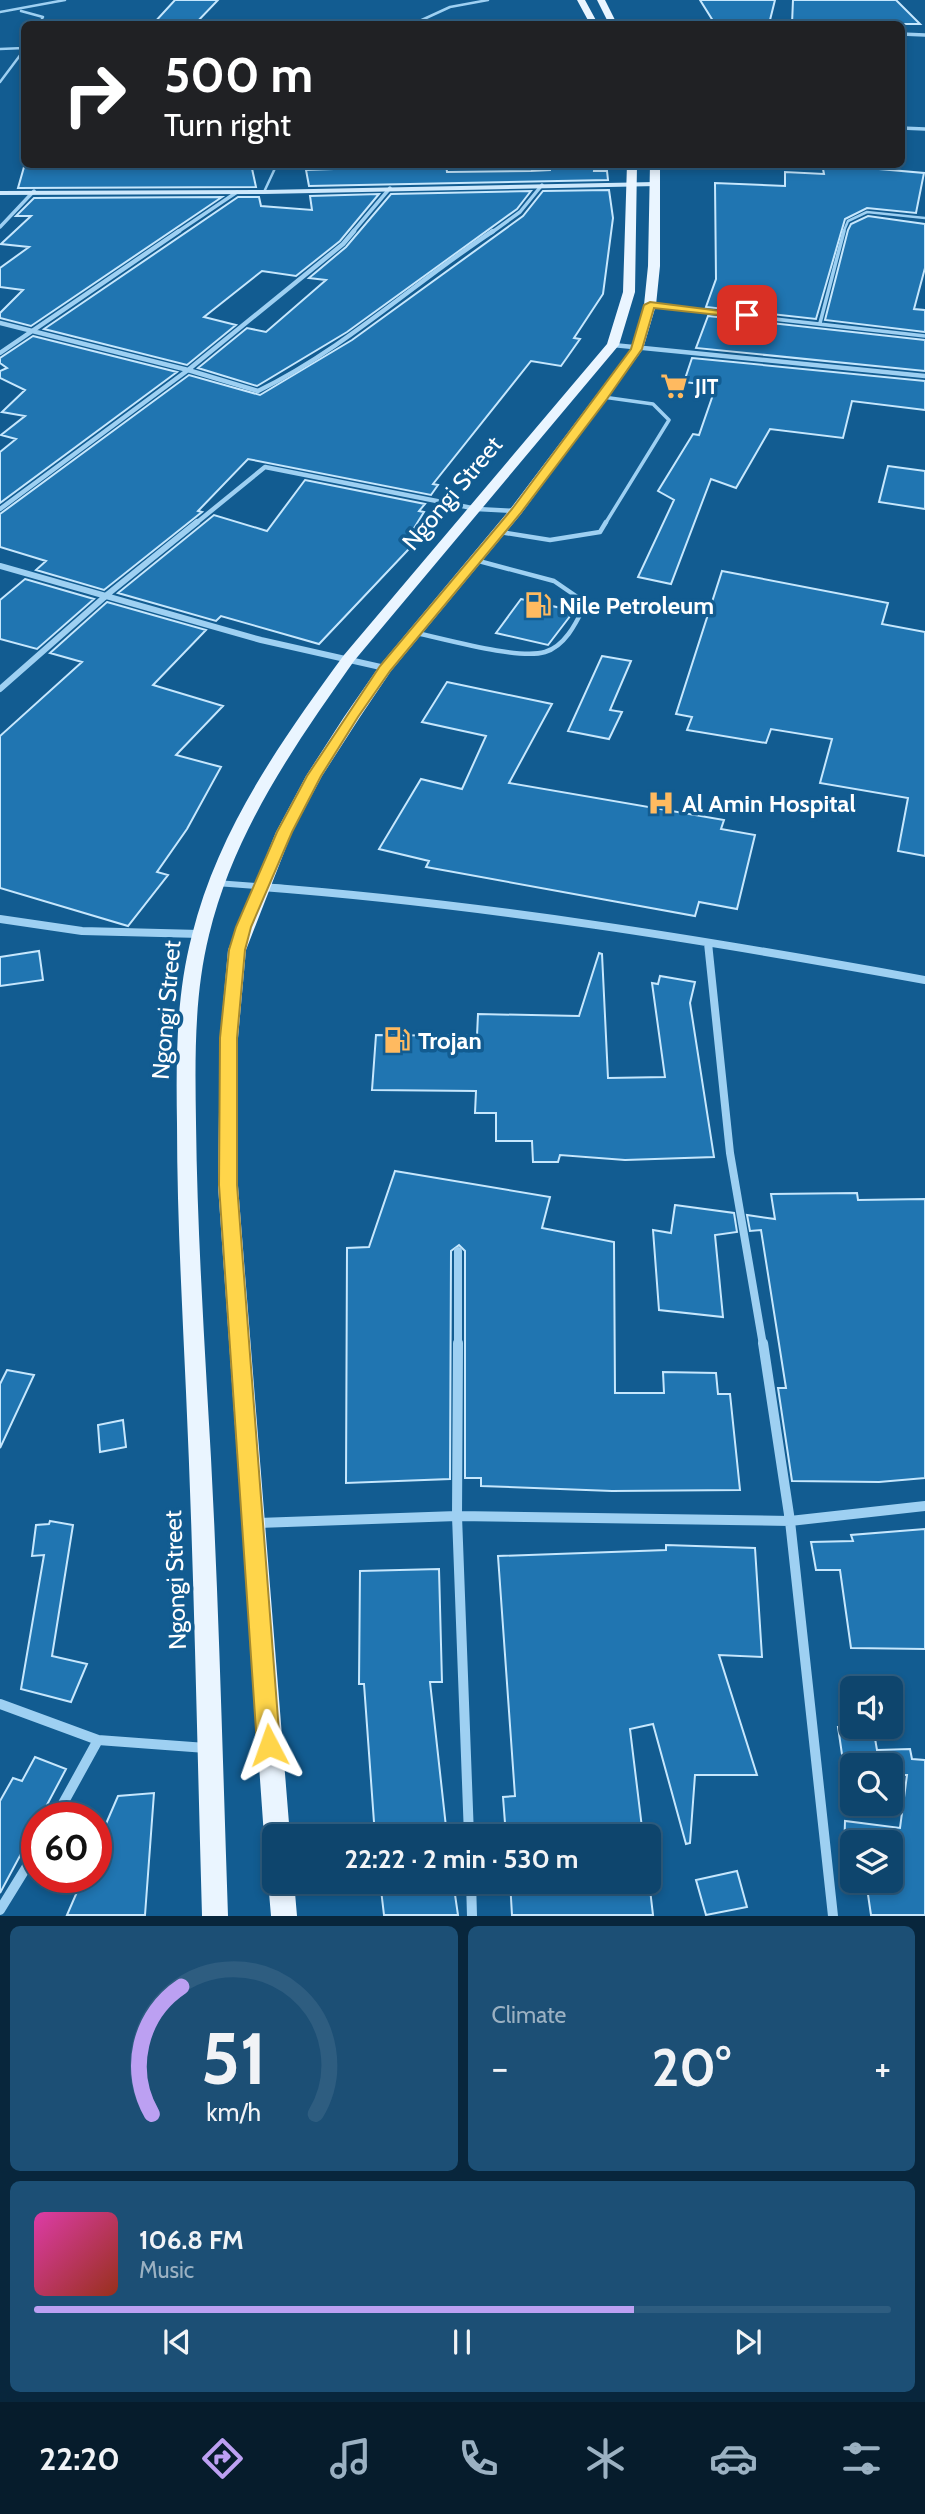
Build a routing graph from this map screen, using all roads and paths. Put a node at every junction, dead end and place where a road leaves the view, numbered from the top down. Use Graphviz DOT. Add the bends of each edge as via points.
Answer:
graph roads {
  1 [pos="65,0"];
  2 [pos="488,0"];
  3 [pos="581,0"];
  4 [pos="601,0"];
  5 [pos="18,10"];
  6 [pos="0,12"];
  7 [pos="41,21"];
  8 [pos="420,21"];
  9 [pos="592,21"];
  10 [pos="612,21"];
  11 [pos="905,34"];
  12 [pos="925,35"];
  13 [pos="0,49"];
  14 [pos="21,49"];
  15 [pos="21,53"];
  16 [pos="0,82"];
  17 [pos="905,128"];
  18 [pos="925,129"];
  19 [pos="276,168"];
  20 [pos="632,168"];
  21 [pos="655,168"];
  22 [pos="634,184"];
  23 [pos="655,184"];
  24 [pos="542,185"];
  25 [pos="390,188"];
  26 [pos="34,191"];
  27 [pos="237,192"];
  28 [pos="264,192"];
  29 [pos="0,193"];
  30 [pos="925,218"];
  31 [pos="0,226"];
  32 [pos="650,305"];
  33 [pos="0,323"];
  34 [pos="820,323"];
  35 [pos="31,332"];
  36 [pos="925,336"];
  37 [pos="612,345"];
  38 [pos="637,349"];
  39 [pos="0,353"];
  40 [pos="188,370"];
  41 [pos="925,376"];
  42 [pos="603,397"];
  43 [pos="0,509"];
  44 [pos="477,509"];
  45 [pos="516,511"];
  46 [pos="497,531"];
  47 [pos="475,560"];
  48 [pos="0,566"];
  49 [pos="108,594"];
  50 [pos="416,633"];
  51 [pos="349,658"];
  52 [pos="385,668"];
  53 [pos="0,689"];
  54 [pos="215,883"];
  55 [pos="261,886"];
  56 [pos="0,919"];
  57 [pos="200,934"];
  58 [pos="708,943"];
  59 [pos="925,980"];
  60 [pos="458,1251"];
  61 [pos="925,1506"];
  62 [pos="457,1516"];
  63 [pos="790,1521"];
  64 [pos="255,1523"];
  65 [pos="0,1704"];
  66 [pos="98,1740"];
  67 [pos="209,1748"];
  68 [pos="64,1802"];
  69 [pos="276,1824"];
  70 [pos="469,1824"];
  71 [pos="21,1876"];
  72 [pos="282,1894"];
  73 [pos="471,1894"];
  74 [pos="0,1910"];
  75 [pos="215,1916"];
  76 [pos="284,1916"];
  77 [pos="472,1916"];
  78 [pos="833,1916"];
  1 -- 5 [label="lane"];
  2 -- 8 [label="lane" via="450,7"];
  3 -- 9 [label="main road"];
  4 -- 10 [label="main road"];
  5 -- 6 [label="lane"];
  5 -- 7 [label="lane" via="43,17"];
  11 -- 12 [label="street"];
  13 -- 14 [label="lane"];
  15 -- 16 [label="lane"];
  17 -- 18 [label="street"];
  19 -- 28 [label="lane"];
  20 -- 22 [label="main road, Ngongi Street"];
  21 -- 23 [label="main road"];
  22 -- 23 [label="street"];
  22 -- 24 [label="street"];
  22 -- 37 [label="main road, Ngongi Street" via="629,292"];
  23 -- 32 [label="main road"];
  24 -- 25 [label="street"];
  24 -- 40 [label="street" via="530,204 501,228 436,268 348,341 289,377 258,391"];
  25 -- 28 [label="street"];
  25 -- 40 [label="street" via="343,244"];
  26 -- 27 [label="street"];
  26 -- 29 [label="street"];
  26 -- 31 [label="street"];
  27 -- 28 [label="street"];
  27 -- 35 [label="street"];
  30 -- 34 [label="lane" via="867,212 848,221"];
  32 -- 34 [label="lane"];
  32 -- 38 [label="main road"];
  33 -- 35 [label="street"];
  34 -- 36 [label="lane"];
  35 -- 39 [label="street"];
  35 -- 40 [label="street"];
  37 -- 38 [label="street"];
  37 -- 44 [label="main road, Ngongi Street"];
  38 -- 41 [label="street"];
  38 -- 42 [label="main road"];
  40 -- 43 [label="street"];
  42 -- 45 [label="main road"];
  42 -- 46 [label="lane" via="653,404 669,420 600,532 573,541 549,542"];
  44 -- 45 [label="street"];
  44 -- 49 [label="street" via="265,467"];
  44 -- 51 [label="main road, Ngongi Street"];
  45 -- 46 [label="main road"];
  46 -- 47 [label="main road"];
  47 -- 50 [label="main road"];
  47 -- 50 [label="lane" via="554,580 586,603 570,635 544,653"];
  48 -- 49 [label="street"];
  49 -- 51 [label="street" via="261,640"];
  49 -- 53 [label="street"];
  50 -- 52 [label="main road"];
  51 -- 52 [label="street"];
  51 -- 54 [label="main road, Ngongi Street" via="247,809"];
  52 -- 55 [label="main road" via="314,776"];
  54 -- 55 [label="street"];
  54 -- 57 [label="main road, Ngongi Street"];
  55 -- 58 [label="street" via="492,911"];
  55 -- 64 [label="main road" via="237,950 229,1038 228,1185"];
  56 -- 57 [label="street" via="82,931"];
  57 -- 67 [label="main road, Ngongi Street" via="186,1040 186,1164"];
  58 -- 59 [label="street"];
  58 -- 63 [label="street" via="730,1153"];
  60 -- 62 [label="street"];
  61 -- 63 [label="street"];
  62 -- 63 [label="street"];
  62 -- 64 [label="street"];
  62 -- 70 [label="street"];
  63 -- 78 [label="street"];
  64 -- 69 [label="main road"];
  65 -- 66 [label="street"];
  66 -- 67 [label="street"];
  66 -- 68 [label="street"];
  67 -- 75 [label="main road, Ngongi Street"];
  71 -- 74 [label="street"];
  72 -- 76 [label="main road"];
  73 -- 77 [label="street"];
}
